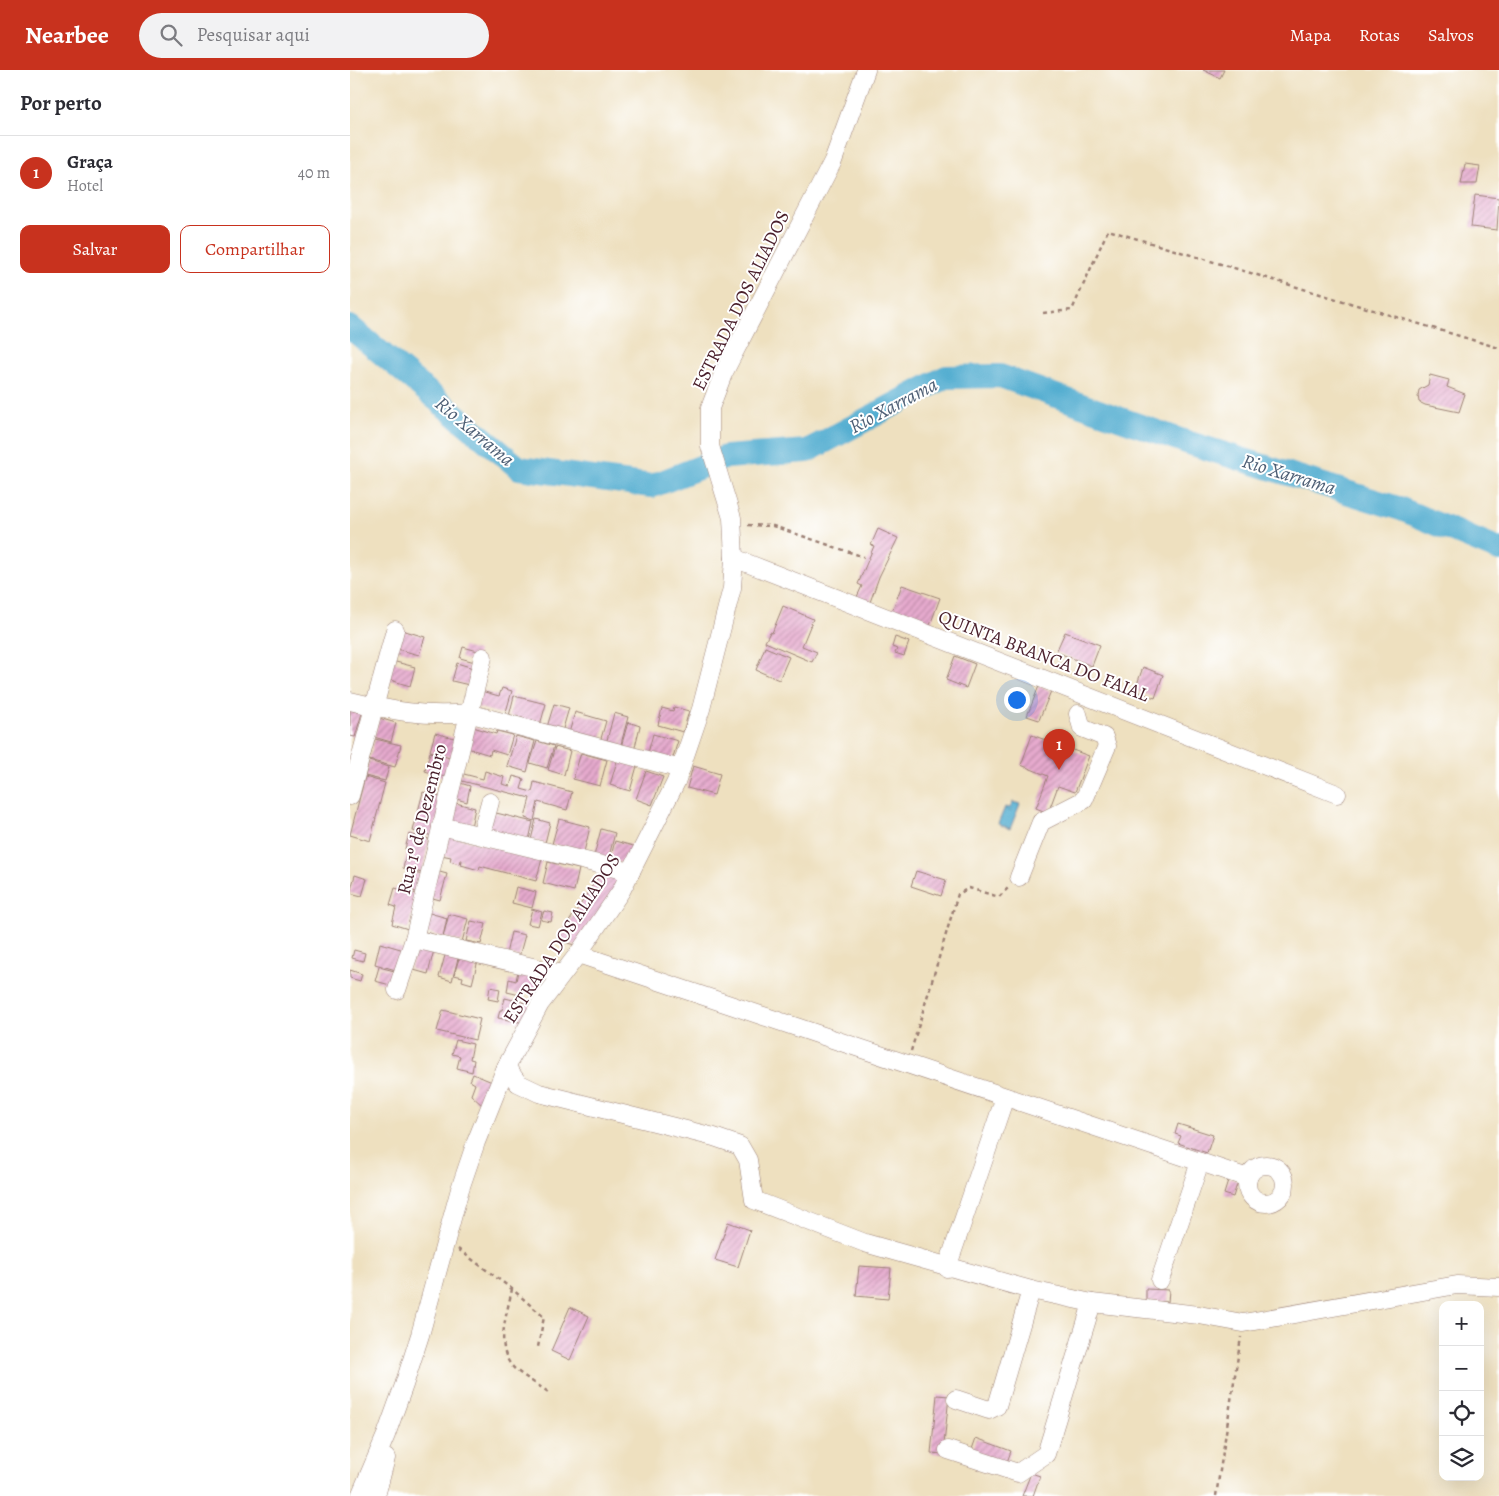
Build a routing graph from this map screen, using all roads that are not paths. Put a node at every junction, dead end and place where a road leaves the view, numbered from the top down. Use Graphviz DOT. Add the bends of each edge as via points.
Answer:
graph roads {
  1 [pos="866,70"];
  2 [pos="734,558"];
  3 [pos="395,630"];
  4 [pos="483,657"];
  5 [pos="350,701"];
  6 [pos="375,707"];
  7 [pos="468,713"];
  8 [pos="1078,714"];
  9 [pos="680,768"];
  10 [pos="1337,794"];
  11 [pos="350,796"];
  12 [pos="490,802"];
  13 [pos="441,826"];
  14 [pos="481,835"];
  15 [pos="631,872"];
  16 [pos="1019,877"];
  17 [pos="414,939"];
  18 [pos="578,954"];
  19 [pos="562,974"];
  20 [pos="397,990"];
  21 [pos="506,1067"];
  22 [pos="1005,1097"];
  23 [pos="1200,1162"];
  24 [pos="1248,1178"];
  25 [pos="947,1268"];
  26 [pos="1160,1280"];
  27 [pos="1499,1287"];
  28 [pos="1030,1290"];
  29 [pos="1092,1303"];
  30 [pos="409,1369"];
  31 [pos="956,1399"];
  32 [pos="948,1450"];
  33 [pos="360,1496"];
  34 [pos="376,1496"];
  1 -- 2 [label="street, ESTRADA DOS ALIADOS" via="833,162 723,374 710,408 710,446 732,518"];
  2 -- 9 [label="street, ESTRADA DOS ALIADOS" via="732,588 701,708"];
  2 -- 10 [label="street, QUINTA BRANCA DO FAIAL"];
  3 -- 6 [label="street"];
  4 -- 7 [label="street, Rua 1º de Dezembro"];
  5 -- 6 [label="street"];
  6 -- 7 [label="street" via="414,714"];
  6 -- 11 [label="street"];
  7 -- 9 [label="street"];
  7 -- 13 [label="street, Rua 1º de Dezembro"];
  8 -- 16 [label="street" via="1082,728 1104,736 1107,746 1084,800 1042,822"];
  9 -- 15 [label="street, ESTRADA DOS ALIADOS"];
  12 -- 14 [label="street"];
  13 -- 14 [label="street"];
  13 -- 17 [label="street, Rua 1º de Dezembro"];
  14 -- 15 [label="street"];
  15 -- 18 [label="street, ESTRADA DOS ALIADOS"];
  17 -- 19 [label="street"];
  17 -- 20 [label="street, Rua 1º de Dezembro"];
  18 -- 19 [label="street, ESTRADA DOS ALIADOS"];
  18 -- 22 [label="street"];
  19 -- 21 [label="street, ESTRADA DOS ALIADOS" via="540,1004"];
  21 -- 25 [label="street" via="518,1083 539,1093 740,1146 748,1160 754,1200 865,1243"];
  21 -- 30 [label="street, ESTRADA DOS ALIADOS" via="476,1142"];
  22 -- 23 [label="street"];
  22 -- 25 [label="street"];
  23 -- 24 [label="street"];
  23 -- 26 [label="street"];
  25 -- 28 [label="street"];
  27 -- 29 [label="street" via="1457,1286 1243,1323"];
  28 -- 29 [label="street"];
  28 -- 31 [label="street" via="996,1406 989,1410"];
  29 -- 32 [label="street" via="1046,1454 1018,1473"];
  30 -- 33 [label="street, ESTRADA DOS ALIADOS"];
  30 -- 34 [label="street"];
}
